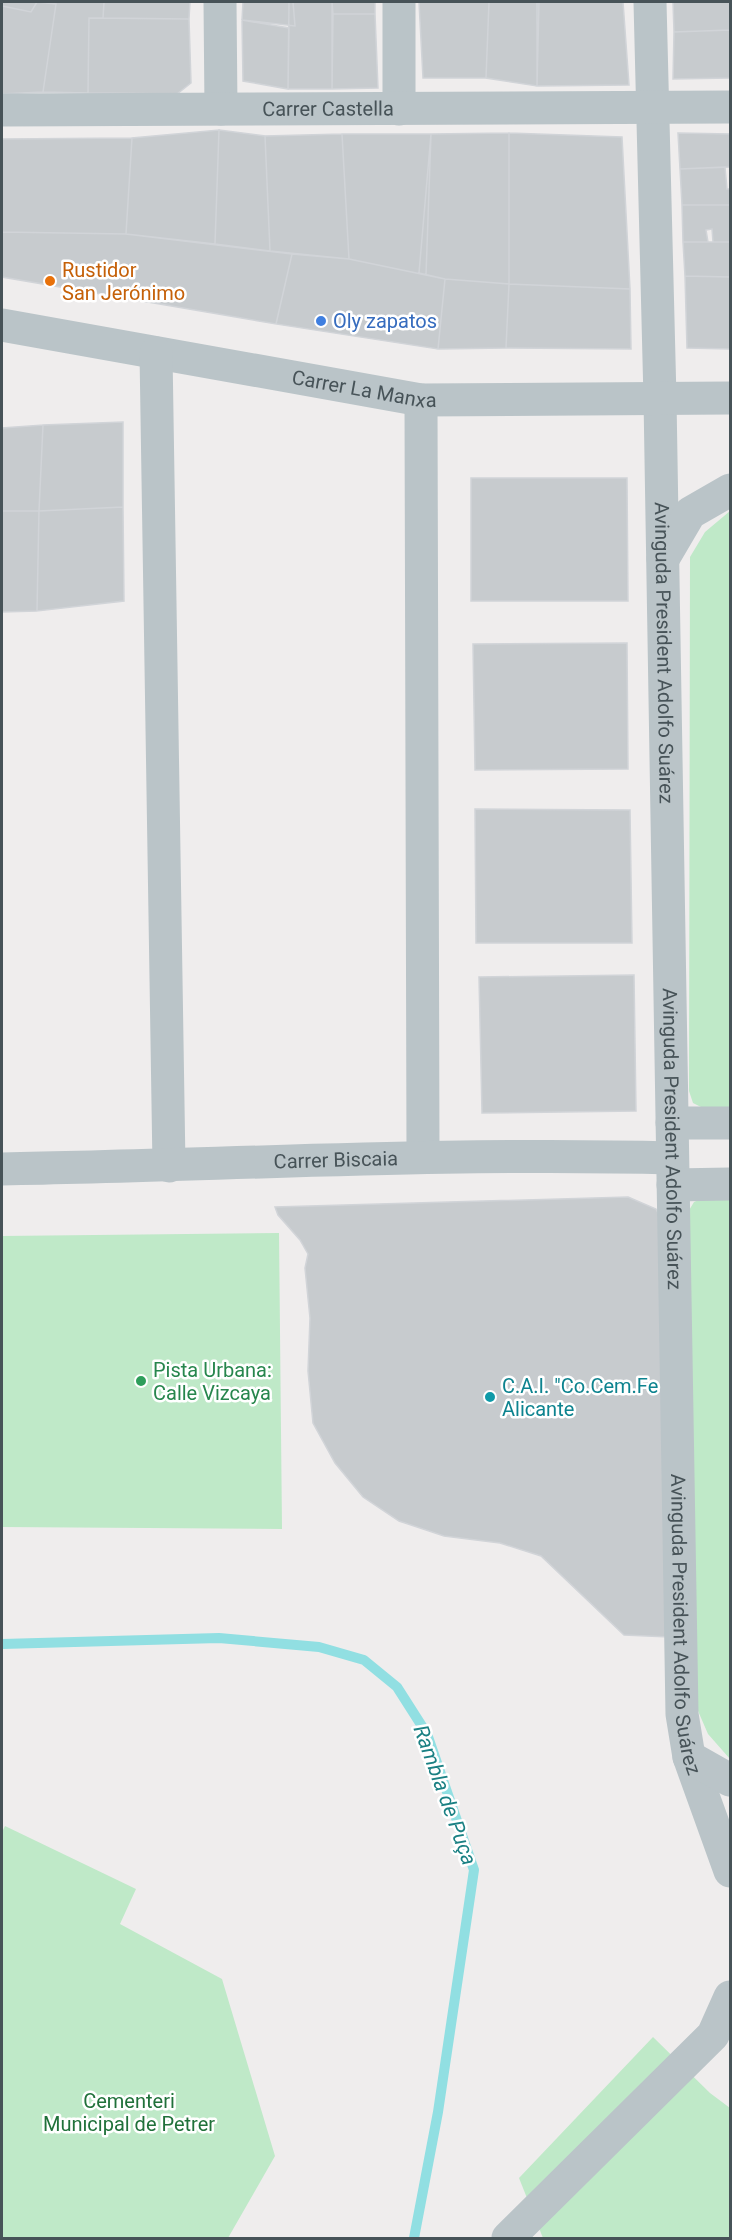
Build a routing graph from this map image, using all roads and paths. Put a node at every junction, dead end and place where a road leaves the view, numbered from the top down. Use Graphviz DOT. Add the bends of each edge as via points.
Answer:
graph roads {
  1 [pos="220,2"];
  2 [pos="399,2"];
  3 [pos="651,2"];
  4 [pos="730,107"];
  5 [pos="399,108"];
  6 [pos="653,108"];
  7 [pos="221,109"];
  8 [pos="2,110"];
  9 [pos="2,325"];
  10 [pos="156,353"];
  11 [pos="730,398"];
  12 [pos="660,399"];
  13 [pos="422,400"];
  14 [pos="730,490"];
  15 [pos="663,560"];
  16 [pos="672,1123"];
  17 [pos="730,1123"];
  18 [pos="423,1157"];
  19 [pos="169,1166"];
  20 [pos="2,1169"];
  21 [pos="673,1171"];
  22 [pos="730,1184"];
  23 [pos="689,1757"];
  24 [pos="730,1780"];
  25 [pos="730,1871"];
  26 [pos="730,1997"];
  27 [pos="722,2032"];
  28 [pos="508,2238"];
  1 -- 7 [label="street"];
  2 -- 5 [label="street"];
  3 -- 6 [label="street"];
  4 -- 6 [label="street, Carrer Castella"];
  5 -- 6 [label="street, Carrer Castella"];
  5 -- 7 [label="street, Carrer Castella"];
  6 -- 12 [label="street"];
  7 -- 8 [label="street, Carrer Castella"];
  9 -- 10 [label="street, Carrer La Manxa"];
  10 -- 13 [label="street, Carrer La Manxa"];
  10 -- 19 [label="street"];
  11 -- 12 [label="street, Carrer La Manxa"];
  12 -- 13 [label="street, Carrer La Manxa"];
  12 -- 15 [label="street, Avinguda President Adolfo Suárez"];
  13 -- 18 [label="street"];
  14 -- 15 [label="street" via="690,513"];
  15 -- 16 [label="street, Avinguda President Adolfo Suárez"];
  16 -- 17 [label="street"];
  16 -- 21 [label="street, Avinguda President Adolfo Suárez"];
  18 -- 19 [label="street, Carrer Biscaia"];
  18 -- 21 [label="street, Carrer Biscaia"];
  19 -- 20 [label="street, Carrer Biscaia"];
  21 -- 22 [label="street, Carrer Biscaia"];
  21 -- 23 [label="street, Avinguda President Adolfo Suárez" via="682,1714"];
  23 -- 24 [label="street"];
  23 -- 25 [label="street, Avinguda President Adolfo Suárez"];
  26 -- 27 [label="street"];
  27 -- 28 [label="street"];
}
